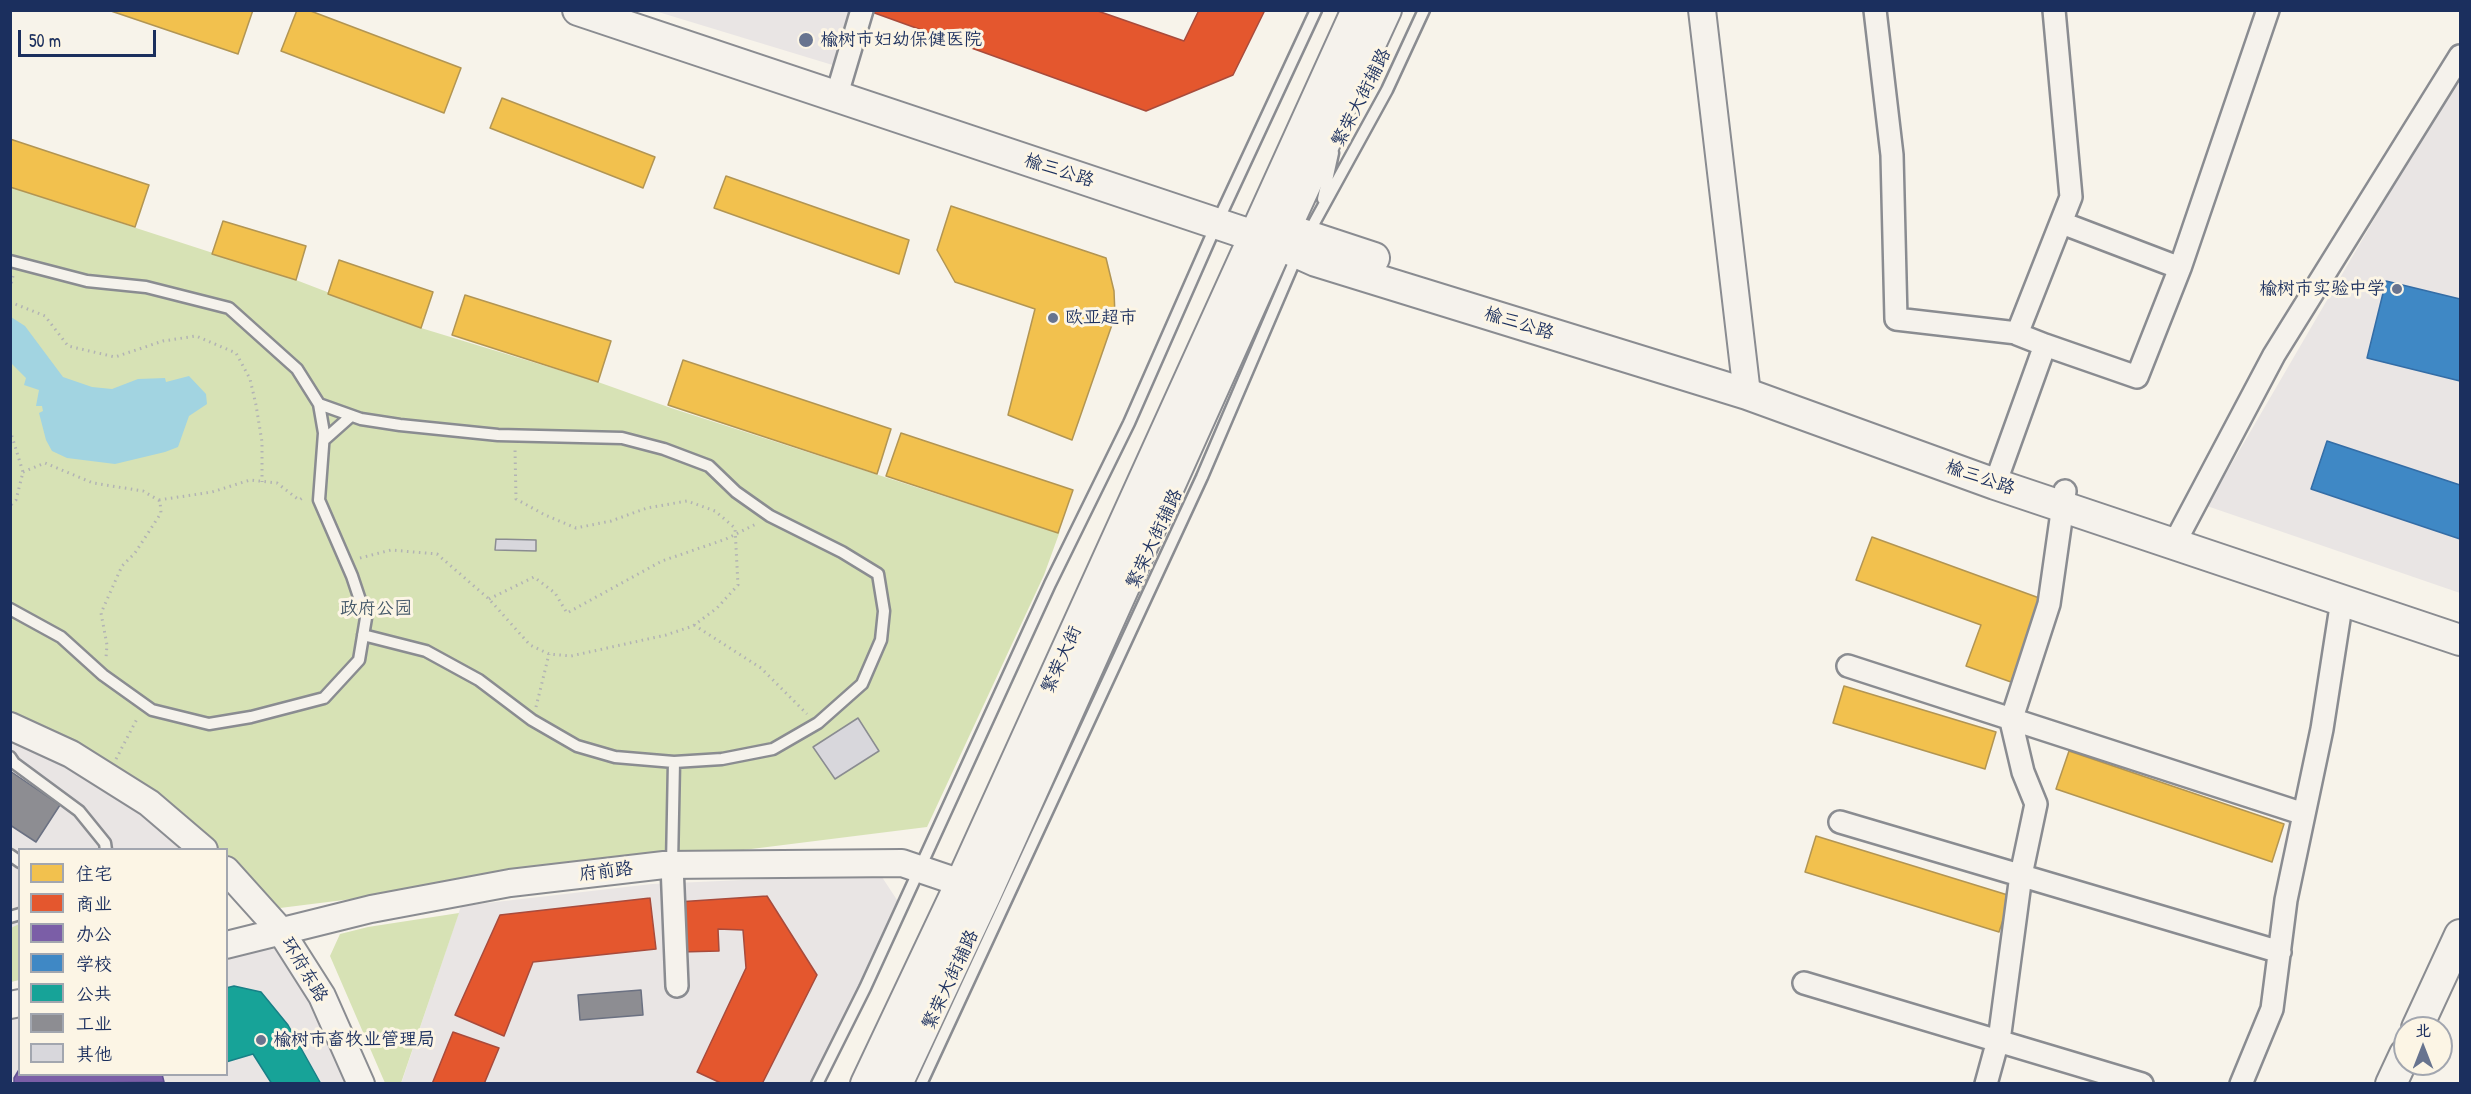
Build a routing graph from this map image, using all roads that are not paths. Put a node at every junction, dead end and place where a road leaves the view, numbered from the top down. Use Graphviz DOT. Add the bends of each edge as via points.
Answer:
graph roads {
  1 [pos="578,10"];
  2 [pos="619,10"];
  3 [pos="862,10"];
  4 [pos="1316,10"];
  5 [pos="1357,10"];
  6 [pos="1386,10"];
  7 [pos="1424,10"];
  8 [pos="1702,10"];
  9 [pos="1875,10"];
  10 [pos="2054,10"];
  11 [pos="2268,10"];
  12 [pos="2460,56"];
  13 [pos="840,84"];
  14 [pos="1220,215"];
  15 [pos="2062,223"];
  16 [pos="1286,233"];
  17 [pos="10,261"];
  18 [pos="2180,268"];
  19 [pos="2017,333"];
  20 [pos="2044,345"];
  21 [pos="1746,388"];
  22 [pos="319,404"];
  23 [pos="351,416"];
  24 [pos="324,440"];
  25 [pos="1998,477"];
  26 [pos="2064,499"];
  27 [pos="2178,537"];
  28 [pos="2342,600"];
  29 [pos="10,609"];
  30 [pos="2460,622"];
  31 [pos="363,635"];
  32 [pos="2460,640"];
  33 [pos="1848,666"];
  34 [pos="2011,721"];
  35 [pos="10,726"];
  36 [pos="10,756"];
  37 [pos="674,762"];
  38 [pos="2304,814"];
  39 [pos="1840,822"];
  40 [pos="106,848"];
  41 [pos="203,848"];
  42 [pos="672,865"];
  43 [pos="920,868"];
  44 [pos="228,872"];
  45 [pos="2021,875"];
  46 [pos="973,889"];
  47 [pos="280,930"];
  48 [pos="2460,934"];
  49 [pos="228,944"];
  50 [pos="2280,952"];
  51 [pos="2460,972"];
  52 [pos="1804,982"];
  53 [pos="677,986"];
  54 [pos="2422,1016"];
  55 [pos="2440,1016"];
  56 [pos="1998,1039"];
  57 [pos="361,1083"];
  58 [pos="817,1083"];
  59 [pos="867,1083"];
  60 [pos="897,1083"];
  61 [pos="921,1083"];
  62 [pos="1986,1083"];
  63 [pos="2142,1083"];
  64 [pos="2241,1083"];
  1 -- 14 [label="main road, 榆三公路"];
  2 -- 13 [label="main road, 榆三公路"];
  3 -- 13 [label="street"];
  4 -- 14 [label="lane"];
  5 -- 16 [label="main road"];
  6 -- 16 [label="main road"];
  7 -- 16 [label="lane, 繁荣大街辅路" via="1387,90"];
  8 -- 21 [label="street"];
  9 -- 19 [label="street" via="1892,155 1896,319"];
  10 -- 15 [label="street" via="2071,196"];
  11 -- 18 [label="street"];
  12 -- 27 [label="street" via="2274,355"];
  13 -- 14 [label="main road, 榆三公路"];
  14 -- 16 [label="main road, 榆三公路"];
  14 -- 43 [label="lane" via="1129,423"];
  15 -- 18 [label="street"];
  15 -- 19 [label="street"];
  16 -- 21 [label="main road, 榆三公路"];
  16 -- 46 [label="main road, 繁荣大街"];
  16 -- 61 [label="lane, 繁荣大街辅路" via="1202,477"];
  17 -- 22 [label="lane" via="87,281 146,287 229,308 297,369"];
  18 -- 20 [label="street" via="2137,377"];
  19 -- 20 [label="street"];
  20 -- 25 [label="street"];
  21 -- 25 [label="main road, 榆三公路"];
  22 -- 23 [label="lane"];
  22 -- 24 [label="lane"];
  23 -- 24 [label="lane"];
  23 -- 37 [label="lane" via="400,425 514,435 622,438 664,449 708,466 770,516 878,574 884,611 880,640 862,684 818,723 773,749 722,759"];
  24 -- 31 [label="lane" via="319,500 366,618"];
  25 -- 26 [label="main road, 榆三公路"];
  26 -- 27 [label="main road, 榆三公路"];
  26 -- 34 [label="street" via="2049,604"];
  27 -- 28 [label="main road, 榆三公路"];
  27 -- 30 [label="main road, 榆三公路"];
  28 -- 32 [label="main road, 榆三公路"];
  28 -- 38 [label="street"];
  29 -- 31 [label="lane" via="61,638 152,710 209,724 324,698 358,660"];
  31 -- 37 [label="lane" via="426,651 479,680 532,720 577,746 615,757"];
  33 -- 34 [label="street"];
  34 -- 38 [label="street"];
  34 -- 45 [label="street" via="2023,772 2036,804"];
  35 -- 41 [label="street" via="71,754 149,803"];
  36 -- 40 [label="lane" via="79,811"];
  37 -- 42 [label="lane"];
  38 -- 50 [label="street"];
  39 -- 45 [label="street"];
  42 -- 43 [label="street, 府前路" via="902,863"];
  42 -- 47 [label="street, 府前路" via="510,883"];
  42 -- 53 [label="street"];
  43 -- 46 [label="street, 府前路"];
  43 -- 58 [label="lane"];
  44 -- 47 [label="street, 环府东路"];
  45 -- 50 [label="street"];
  45 -- 56 [label="street"];
  46 -- 59 [label="main road, 繁荣大街"];
  46 -- 60 [label="main road, 繁荣大街"];
  47 -- 49 [label="street, 府前路"];
  47 -- 57 [label="street, 环府东路" via="321,996"];
  48 -- 54 [label="main road"];
  50 -- 64 [label="street" via="2272,1009"];
  51 -- 55 [label="main road"];
  52 -- 56 [label="street"];
  56 -- 62 [label="street"];
  56 -- 63 [label="street"];
}
